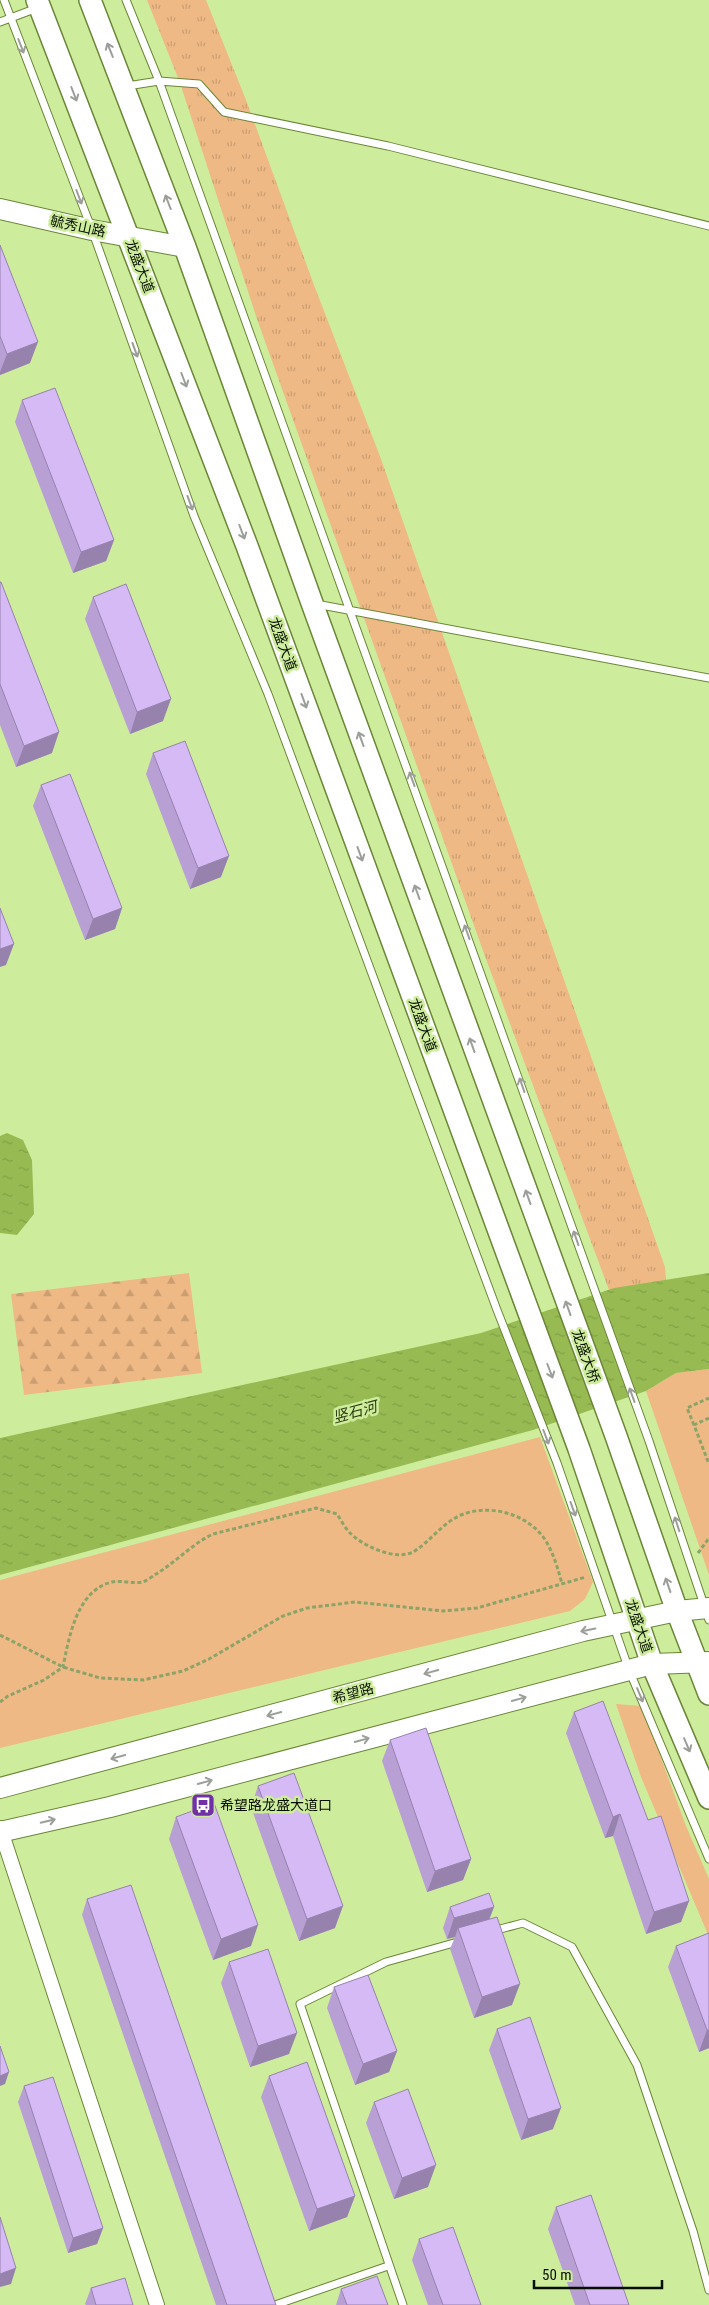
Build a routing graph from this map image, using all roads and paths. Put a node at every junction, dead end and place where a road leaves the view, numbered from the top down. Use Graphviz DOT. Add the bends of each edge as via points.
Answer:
graph roads {
  1 [pos="4,0"];
  2 [pos="90,0"];
  3 [pos="126,0"];
  4 [pos="38,3"];
  5 [pos="11,19"];
  6 [pos="0,22"];
  7 [pos="160,82"];
  8 [pos="124,86"];
  9 [pos="0,209"];
  10 [pos="709,226"];
  11 [pos="92,230"];
  12 [pos="129,237"];
  13 [pos="186,247"];
  14 [pos="312,603"];
  15 [pos="709,678"];
  16 [pos="709,1398"];
  17 [pos="709,1418"];
  18 [pos="694,1425"];
  19 [pos="709,1464"];
  20 [pos="596,1574"];
  21 [pos="562,1584"];
  22 [pos="677,1611"];
  23 [pos="708,1612"];
  24 [pos="636,1619"];
  25 [pos="614,1625"];
  26 [pos="0,1635"];
  27 [pos="703,1663"];
  28 [pos="652,1664"];
  29 [pos="63,1667"];
  30 [pos="629,1670"];
  31 [pos="709,1694"];
  32 [pos="0,1702"];
  33 [pos="0,1788"];
  34 [pos="709,1798"];
  35 [pos="0,1830"];
  36 [pos="709,1858"];
  37 [pos="486,1933"];
  38 [pos="468,1938"];
  39 [pos="388,2266"];
  40 [pos="709,2290"];
  41 [pos="157,2305"];
  42 [pos="275,2305"];
  43 [pos="403,2305"];
  1 -- 5 [label="lane"];
  8 -- 2 [label="main road, one-way"];
  3 -- 7 [label="lane"];
  4 -- 5 [label="lane"];
  4 -- 12 [label="main road, 龙盛大道, one-way"];
  5 -- 6 [label="lane"];
  5 -- 11 [label="lane, one-way"];
  7 -- 8 [label="lane"];
  7 -- 10 [label="lane" via="199,84 224,112 388,146"];
  23 -- 7 [label="lane, one-way"];
  13 -- 8 [label="main road, one-way"];
  9 -- 11 [label="main road, 毓秀山路"];
  11 -- 12 [label="main road, 毓秀山路"];
  11 -- 20 [label="lane, one-way" via="194,516 268,694"];
  12 -- 13 [label="main road, 毓秀山路"];
  12 -- 24 [label="main road, 龙盛大道, one-way" via="247,546 580,1449"];
  13 -- 14 [label="main road"];
  14 -- 15 [label="lane"];
  22 -- 14 [label="main road, 龙盛大桥, one-way"];
  16 -- 18 [label="path" via="687,1408"];
  17 -- 18 [label="path"];
  18 -- 19 [label="path"];
  20 -- 21 [label="path"];
  20 -- 25 [label="lane"];
  21 -- 29 [label="path" via="476,1608 452,1610 355,1602 306,1608 283,1616 192,1667 143,1680 100,1678"];
  21 -- 29 [label="path" via="556,1560 545,1540 530,1524 505,1512 482,1509 460,1515 412,1552 392,1556 350,1533 337,1514 316,1508 213,1534 143,1582 112,1582 95,1590 80,1608 69,1637"];
  22 -- 23 [label="main road, 希望路"];
  22 -- 24 [label="main road, 希望路"];
  22 -- 27 [label="main road"];
  24 -- 25 [label="main road, 希望路"];
  24 -- 28 [label="main road, 龙盛大道"];
  25 -- 30 [label="lane"];
  25 -- 33 [label="main road, 希望路, one-way"];
  26 -- 29 [label="path"];
  27 -- 28 [label="main road"];
  27 -- 31 [label="main road"];
  28 -- 30 [label="main road"];
  28 -- 34 [label="main road, 龙盛大道, one-way"];
  29 -- 32 [label="path"];
  35 -- 30 [label="main road, one-way" via="110,1807"];
  30 -- 36 [label="lane, one-way"];
  35 -- 41 [label="street"];
  37 -- 40 [label="lane" via="523,1923 572,1947 637,2065 693,2231"];
  38 -- 39 [label="lane" via="386,1962 300,2004"];
  39 -- 42 [label="lane"];
  39 -- 43 [label="lane"];
}
